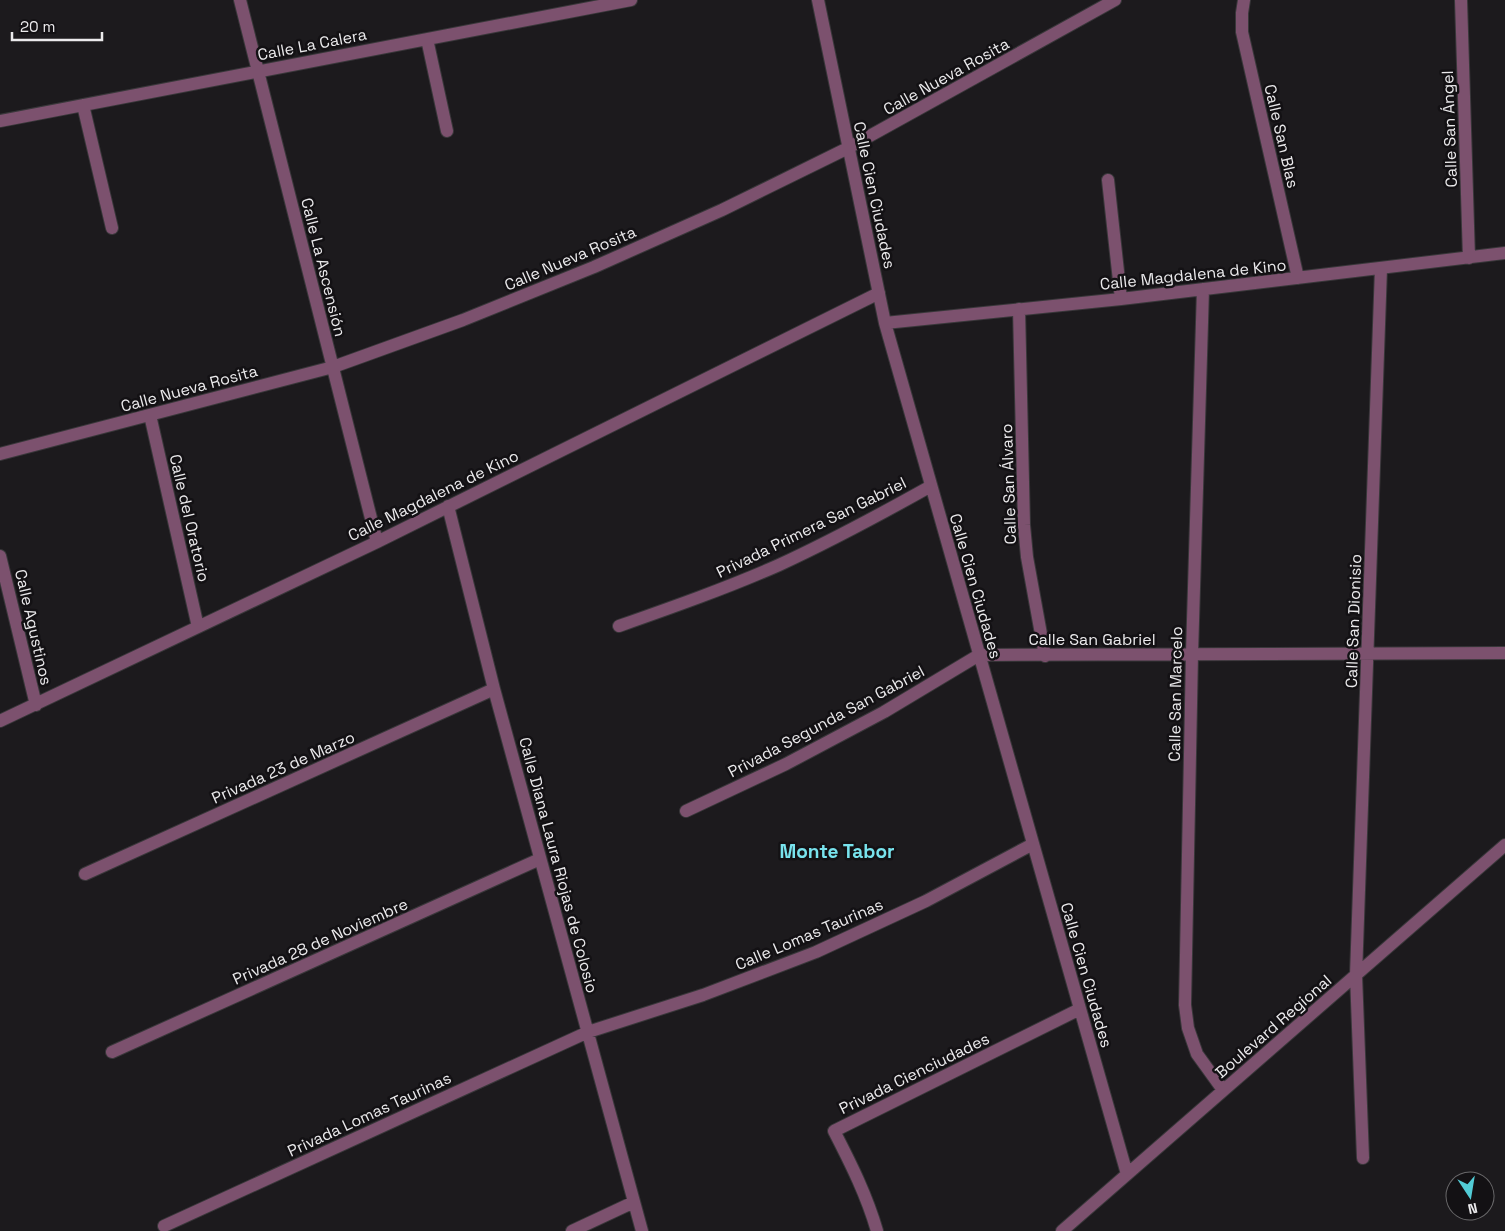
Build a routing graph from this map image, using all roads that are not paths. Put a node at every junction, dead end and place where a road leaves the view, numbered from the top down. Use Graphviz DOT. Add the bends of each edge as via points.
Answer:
graph roads {
  1 [pos="240,0"];
  2 [pos="631,0"];
  3 [pos="818,0"];
  4 [pos="1115,0"];
  5 [pos="1244,0"];
  6 [pos="1461,0"];
  7 [pos="428,39"];
  8 [pos="258,71"];
  9 [pos="83,105"];
  10 [pos="0,121"];
  11 [pos="447,131"];
  12 [pos="848,148"];
  13 [pos="1108,180"];
  14 [pos="112,228"];
  15 [pos="1505,253"];
  16 [pos="1469,258"];
  17 [pos="1381,268"];
  18 [pos="1298,278"];
  19 [pos="1203,289"];
  20 [pos="879,293"];
  21 [pos="1121,299"];
  22 [pos="1019,310"];
  23 [pos="885,323"];
  24 [pos="333,367"];
  25 [pos="150,415"];
  26 [pos="0,454"];
  27 [pos="931,486"];
  28 [pos="448,506"];
  29 [pos="377,542"];
  30 [pos="0,556"];
  31 [pos="619,626"];
  32 [pos="198,627"];
  33 [pos="1368,653"];
  34 [pos="1505,653"];
  35 [pos="1192,654"];
  36 [pos="979,655"];
  37 [pos="1045,656"];
  38 [pos="494,689"];
  39 [pos="36,705"];
  40 [pos="0,721"];
  41 [pos="686,811"];
  42 [pos="1033,844"];
  43 [pos="1505,845"];
  44 [pos="540,858"];
  45 [pos="85,874"];
  46 [pos="1356,975"];
  47 [pos="1080,1009"];
  48 [pos="588,1032"];
  49 [pos="112,1052"];
  50 [pos="1223,1090"];
  51 [pos="1363,1158"];
  52 [pos="1127,1174"];
  53 [pos="634,1202"];
  54 [pos="164,1226"];
  55 [pos="572,1231"];
  56 [pos="642,1231"];
  57 [pos="877,1231"];
  58 [pos="1062,1231"];
  1 -- 8 [label="street, Calle La Ascensión"];
  2 -- 7 [label="street, Calle La Calera"];
  3 -- 12 [label="street, Calle Cien Ciudades"];
  4 -- 12 [label="street, Calle Nueva Rosita"];
  5 -- 18 [label="street, Calle San Blas" via="1242,32"];
  6 -- 16 [label="street, Calle San Ángel"];
  7 -- 8 [label="street, Calle La Calera"];
  7 -- 11 [label="street"];
  8 -- 9 [label="street, Calle La Calera"];
  8 -- 24 [label="street, Calle La Ascensión"];
  9 -- 10 [label="street, Calle La Calera"];
  9 -- 14 [label="street"];
  12 -- 20 [label="street, Calle Cien Ciudades"];
  12 -- 24 [label="street, Calle Nueva Rosita" via="722,210 594,267 463,320"];
  13 -- 21 [label="street"];
  15 -- 16 [label="street, Calle Magdalena de Kino"];
  16 -- 17 [label="street, Calle Magdalena de Kino"];
  17 -- 18 [label="street, Calle Magdalena de Kino"];
  17 -- 33 [label="street, Calle San Dionisio"];
  18 -- 19 [label="street, Calle Magdalena de Kino"];
  19 -- 21 [label="street, Calle Magdalena de Kino"];
  19 -- 35 [label="street, Calle San Marcelo"];
  20 -- 23 [label="street, Calle Cien Ciudades"];
  20 -- 28 [label="street, Calle Magdalena de Kino"];
  21 -- 22 [label="street, Calle Magdalena de Kino"];
  22 -- 23 [label="street, Calle Magdalena de Kino"];
  22 -- 37 [label="street, Calle San Álvaro" via="1024,525"];
  23 -- 27 [label="street, Calle Cien Ciudades"];
  24 -- 25 [label="street, Calle Nueva Rosita"];
  24 -- 29 [label="street, Calle La Ascensión"];
  25 -- 26 [label="street, Calle Nueva Rosita"];
  25 -- 32 [label="street, Calle del Oratorio"];
  27 -- 31 [label="street, Privada Primera San Gabriel" via="779,565 700,598"];
  27 -- 36 [label="street, Calle Cien Ciudades"];
  28 -- 29 [label="street, Calle Magdalena de Kino"];
  28 -- 38 [label="street, Calle Diana Laura Riojas de Colosio"];
  29 -- 32 [label="street, Calle Magdalena de Kino"];
  30 -- 39 [label="street, Calle Agustinos"];
  32 -- 39 [label="street, Calle Magdalena de Kino"];
  33 -- 34 [label="street, Calle San Gabriel"];
  33 -- 35 [label="street, Calle San Gabriel"];
  33 -- 46 [label="street, Calle San Dionisio"];
  35 -- 37 [label="street, Calle San Gabriel"];
  35 -- 50 [label="street, Calle San Marcelo" via="1185,1005 1188,1028 1197,1054"];
  36 -- 37 [label="street, Calle San Gabriel"];
  36 -- 41 [label="street, Privada Segunda San Gabriel" via="786,764"];
  36 -- 42 [label="street, Calle Cien Ciudades"];
  38 -- 44 [label="street, Calle Diana Laura Riojas de Colosio"];
  38 -- 45 [label="street, Privada 23 de Marzo"];
  39 -- 40 [label="street, Calle Magdalena de Kino"];
  42 -- 47 [label="street, Calle Cien Ciudades"];
  42 -- 48 [label="street, Calle Lomas Taurinas" via="926,901 816,952 703,995"];
  43 -- 46 [label="street, Boulevard Regional"];
  44 -- 48 [label="street, Calle Diana Laura Riojas de Colosio"];
  44 -- 49 [label="street, Privada 28 de Noviembre"];
  46 -- 50 [label="street, Boulevard Regional"];
  46 -- 51 [label="street, Calle San Dionisio"];
  47 -- 52 [label="street, Calle Cien Ciudades"];
  47 -- 57 [label="street, Privada Cienciudades" via="834,1132 855,1172"];
  48 -- 53 [label="street, Calle Diana Laura Riojas de Colosio"];
  48 -- 54 [label="street, Privada Lomas Taurinas"];
  50 -- 52 [label="street, Boulevard Regional"];
  52 -- 58 [label="street, Boulevard Regional"];
  53 -- 55 [label="street"];
  53 -- 56 [label="street, Calle Diana Laura Riojas de Colosio"];
}
